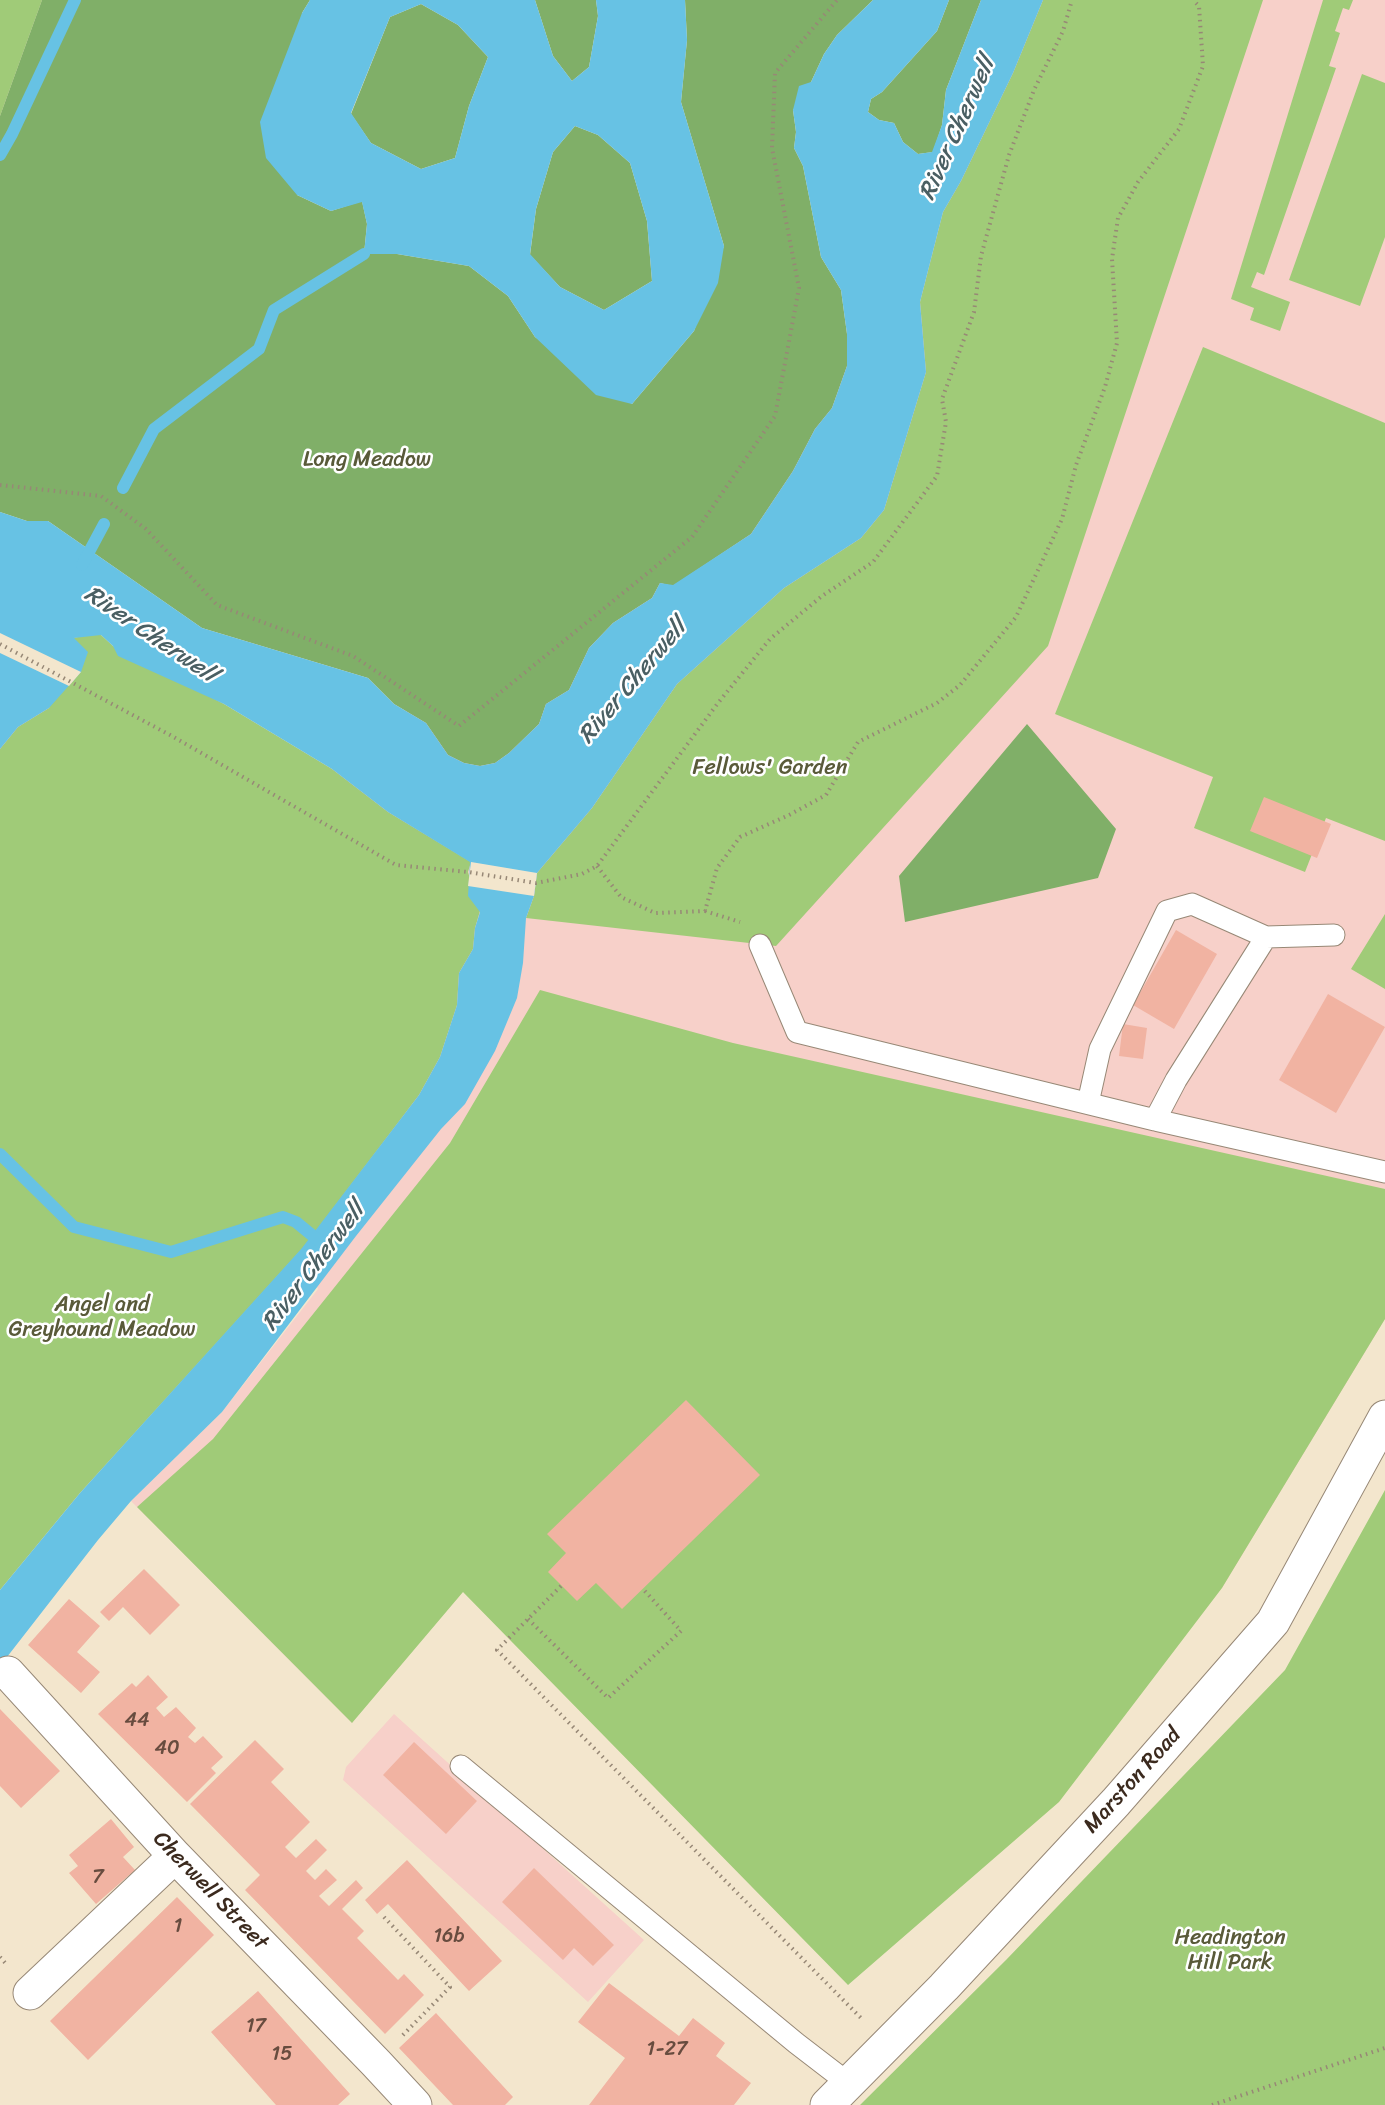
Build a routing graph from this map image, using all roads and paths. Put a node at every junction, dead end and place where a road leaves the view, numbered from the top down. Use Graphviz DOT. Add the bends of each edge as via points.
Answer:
graph roads {
  1 [pos="837,0"];
  2 [pos="1072,0"];
  3 [pos="1194,0"];
  4 [pos="0,485"];
  5 [pos="0,644"];
  6 [pos="597,866"];
  7 [pos="1334,935"];
  8 [pos="1266,937"];
  9 [pos="760,945"];
  10 [pos="1088,1103"];
  11 [pos="1155,1120"];
  12 [pos="1385,1172"];
  13 [pos="1385,1417"];
  14 [pos="561,1586"];
  15 [pos="643,1589"];
  16 [pos="528,1619"];
  17 [pos="8,1673"];
  18 [pos="460,1766"];
  19 [pos="175,1856"];
  20 [pos="384,1917"];
  21 [pos="30,1993"];
  22 [pos="888,2044"];
  23 [pos="1385,2048"];
  24 [pos="376,2063"];
  25 [pos="838,2094"];
  26 [pos="399,2100"];
  27 [pos="1212,2105"];
  1 -- 4 [label="path" via="774,73 772,148 799,288 775,416 692,537 459,726 353,656 217,605 146,529 101,496"];
  2 -- 6 [label="path" via="1009,156 981,255 974,312 942,399 945,422 937,476 873,562 822,596 770,639"];
  3 -- 6 [label="path" via="1199,6 1203,66 1179,129 1138,182 1118,218 1112,259 1117,343 1062,519 1016,617 960,685 937,703 858,742 826,795 740,837 717,868 705,911 655,913 621,897"];
  5 -- 6 [label="path" via="170,735 396,865 536,883 582,874"];
  7 -- 8 [label="lane"];
  8 -- 10 [label="lane" via="1192,904 1167,911 1100,1049"];
  8 -- 11 [label="lane"];
  9 -- 10 [label="lane" via="797,1032"];
  10 -- 11 [label="lane"];
  11 -- 12 [label="lane"];
  13 -- 22 [label="main road, Marston Road" via="1273,1622 1116,1802"];
  14 -- 16 [label="path"];
  15 -- 16 [label="path" via="681,1631 608,1698"];
  16 -- 22 [label="path" via="497,1650"];
  17 -- 19 [label="main road, Cherwell Street"];
  18 -- 25 [label="lane" via="796,2043"];
  19 -- 21 [label="main road"];
  19 -- 24 [label="main road, Cherwell Street"];
  20 -- 24 [label="path" via="450,1987"];
  22 -- 25 [label="main road, Marston Road"];
  23 -- 27 [label="path"];
  24 -- 26 [label="main road, Cherwell Street"];
}
